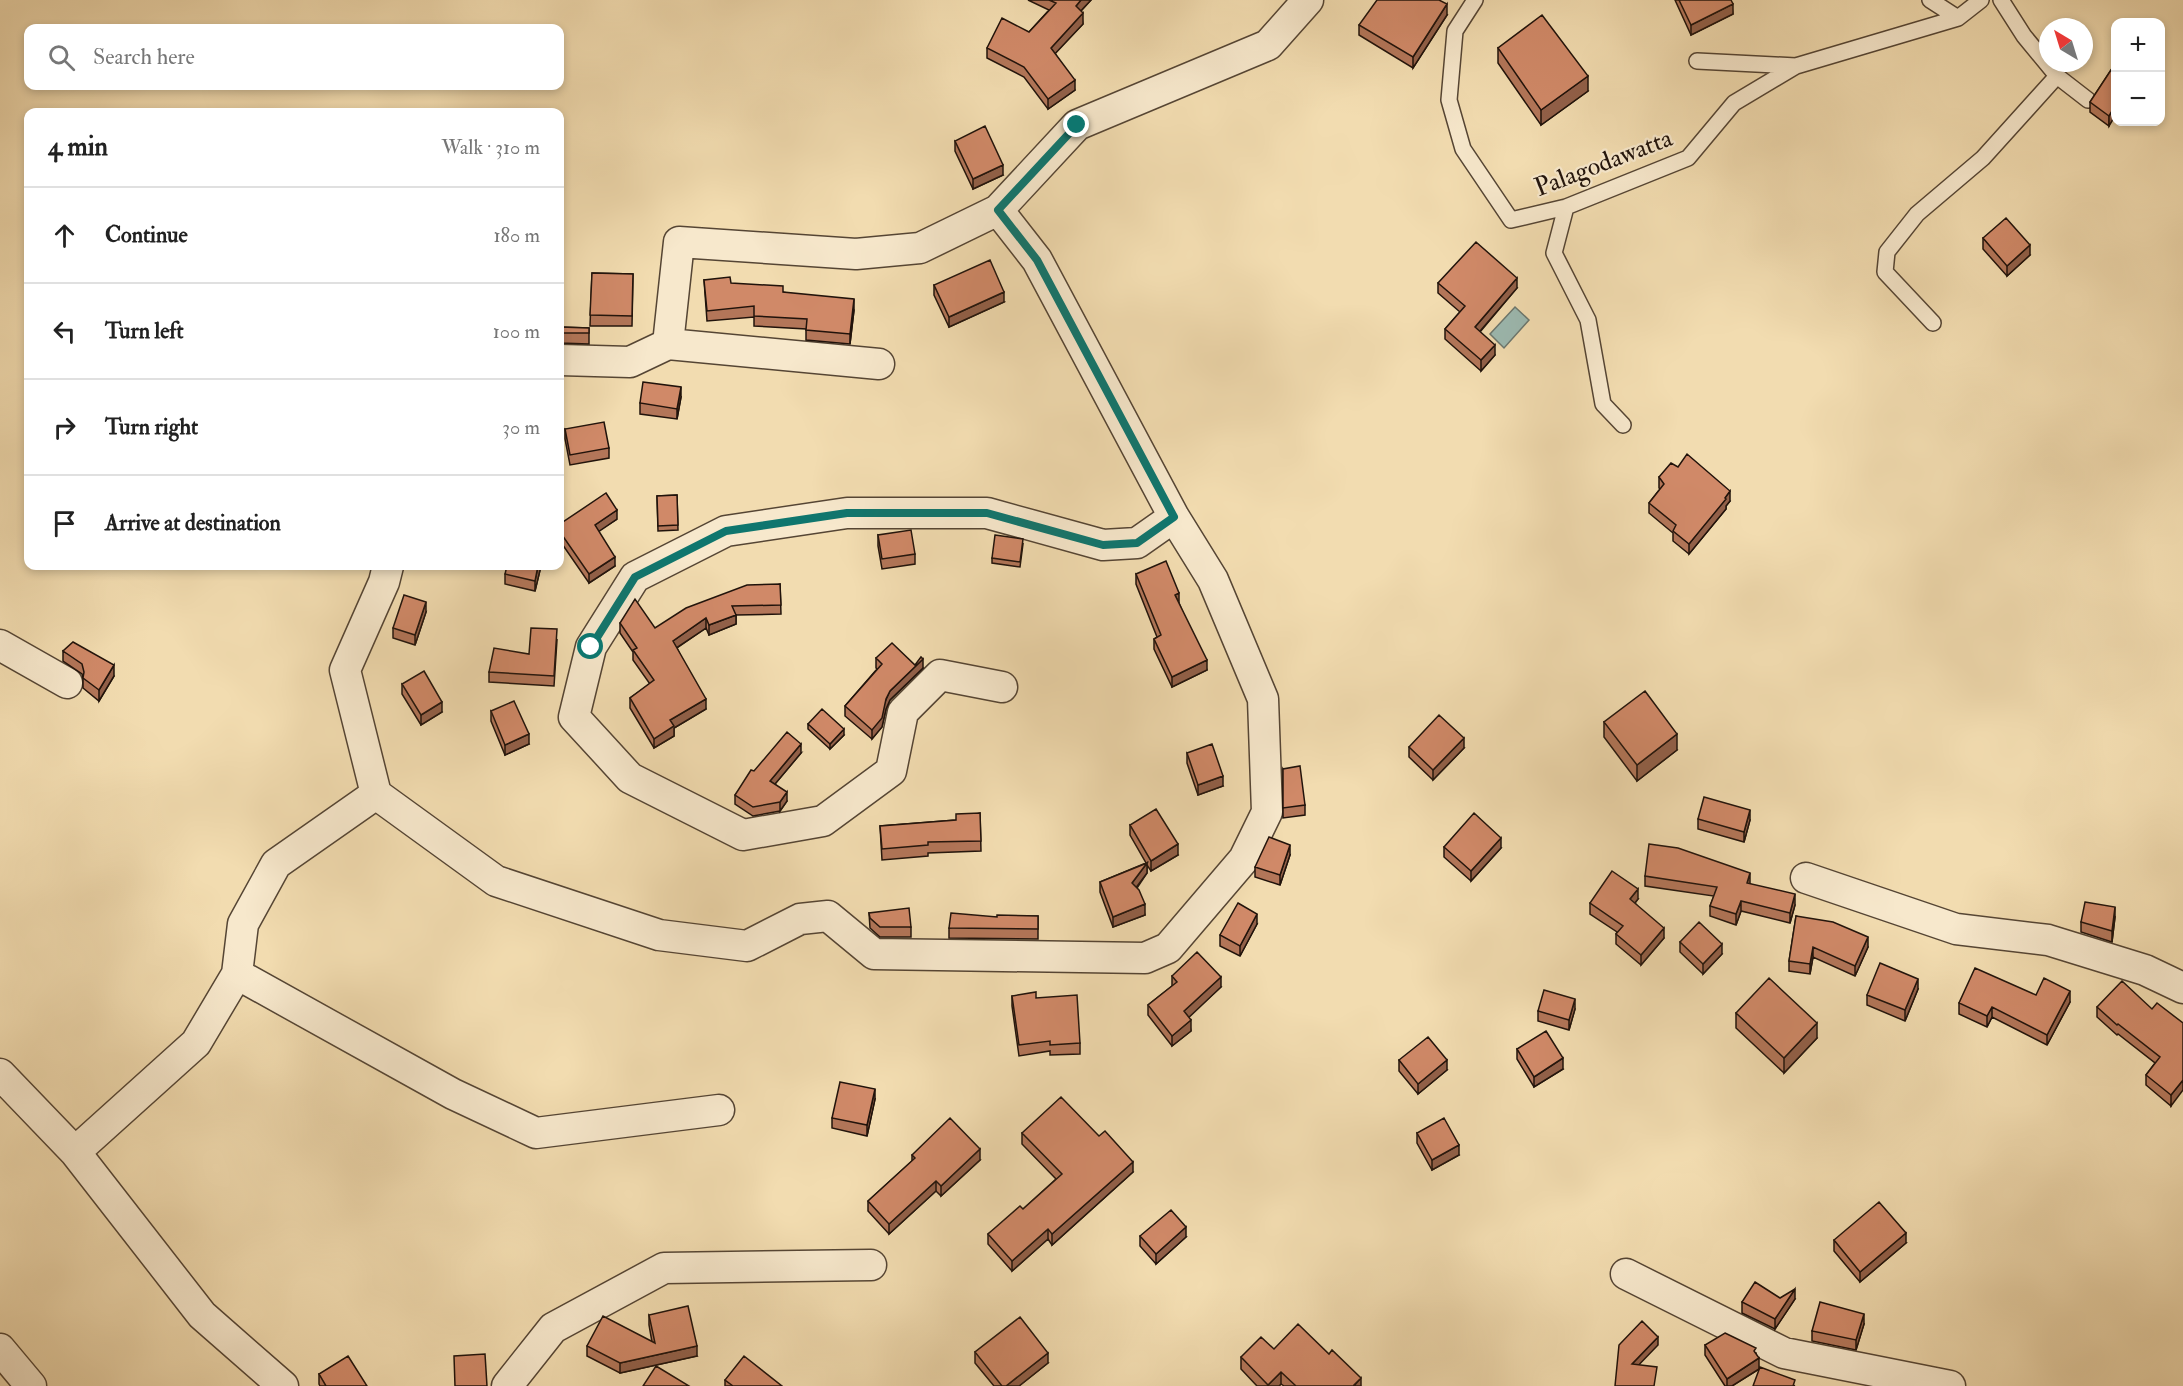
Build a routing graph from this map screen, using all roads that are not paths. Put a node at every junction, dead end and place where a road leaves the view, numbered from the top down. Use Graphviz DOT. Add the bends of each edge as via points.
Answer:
graph roads {
  1 [pos="1308,0"];
  2 [pos="1475,0"];
  3 [pos="1930,0"];
  4 [pos="1981,0"];
  5 [pos="2001,0"];
  6 [pos="1958,18"];
  7 [pos="1697,61"];
  8 [pos="1796,66"];
  9 [pos="2057,76"];
  10 [pos="2088,100"];
  11 [pos="1566,207"];
  12 [pos="998,210"];
  13 [pos="1933,323"];
  14 [pos="668,344"];
  15 [pos="564,360"];
  16 [pos="879,364"];
  17 [pos="1623,425"];
  18 [pos="1174,517"];
  19 [pos="387,570"];
  20 [pos="0,645"];
  21 [pos="67,683"];
  22 [pos="1002,687"];
  23 [pos="375,794"];
  24 [pos="1806,878"];
  25 [pos="237,974"];
  26 [pos="2183,988"];
  27 [pos="0,1074"];
  28 [pos="719,1110"];
  29 [pos="75,1152"];
  30 [pos="871,1266"];
  31 [pos="1626,1274"];
  32 [pos="0,1349"];
  33 [pos="31,1386"];
  34 [pos="283,1386"];
  35 [pos="507,1386"];
  36 [pos="1950,1386"];
  1 -- 12 [label="street" via="1268,45 1077,125"];
  2 -- 11 [label="lane, Palagodawatta" via="1455,31 1449,100 1463,149 1511,220"];
  3 -- 6 [label="lane"];
  4 -- 6 [label="lane, Palagodawatta"];
  5 -- 9 [label="lane"];
  6 -- 8 [label="lane, Palagodawatta"];
  7 -- 8 [label="lane"];
  8 -- 11 [label="lane, Palagodawatta" via="1734,103 1688,158"];
  9 -- 10 [label="lane"];
  9 -- 13 [label="lane" via="1983,158 1917,214 1887,252 1885,272"];
  11 -- 17 [label="lane" via="1554,254 1588,320 1603,404"];
  12 -- 14 [label="street" via="920,248 856,254 679,242"];
  12 -- 18 [label="street" via="1037,260"];
  14 -- 15 [label="street" via="630,362"];
  14 -- 16 [label="street"];
  18 -- 22 [label="street" via="1137,543 1103,545 987,513 847,513 726,531 635,577 591,647 574,717 630,778 743,835 823,821 891,771 903,712 940,675"];
  18 -- 23 [label="street" via="1213,580 1263,699 1267,812 1244,859 1168,948 1145,958 874,954 828,916 800,919 747,946 659,935 495,880"];
  19 -- 23 [label="street" via="345,670"];
  20 -- 21 [label="street"];
  23 -- 25 [label="street" via="276,864 243,924"];
  24 -- 26 [label="street" via="1956,929 2048,940 2145,970"];
  25 -- 28 [label="street" via="453,1094 536,1133"];
  25 -- 29 [label="street" via="196,1043"];
  27 -- 29 [label="street"];
  29 -- 34 [label="street" via="202,1315"];
  30 -- 35 [label="street" via="664,1268 553,1328"];
  31 -- 36 [label="street" via="1784,1353"];
  32 -- 33 [label="street"];
}
